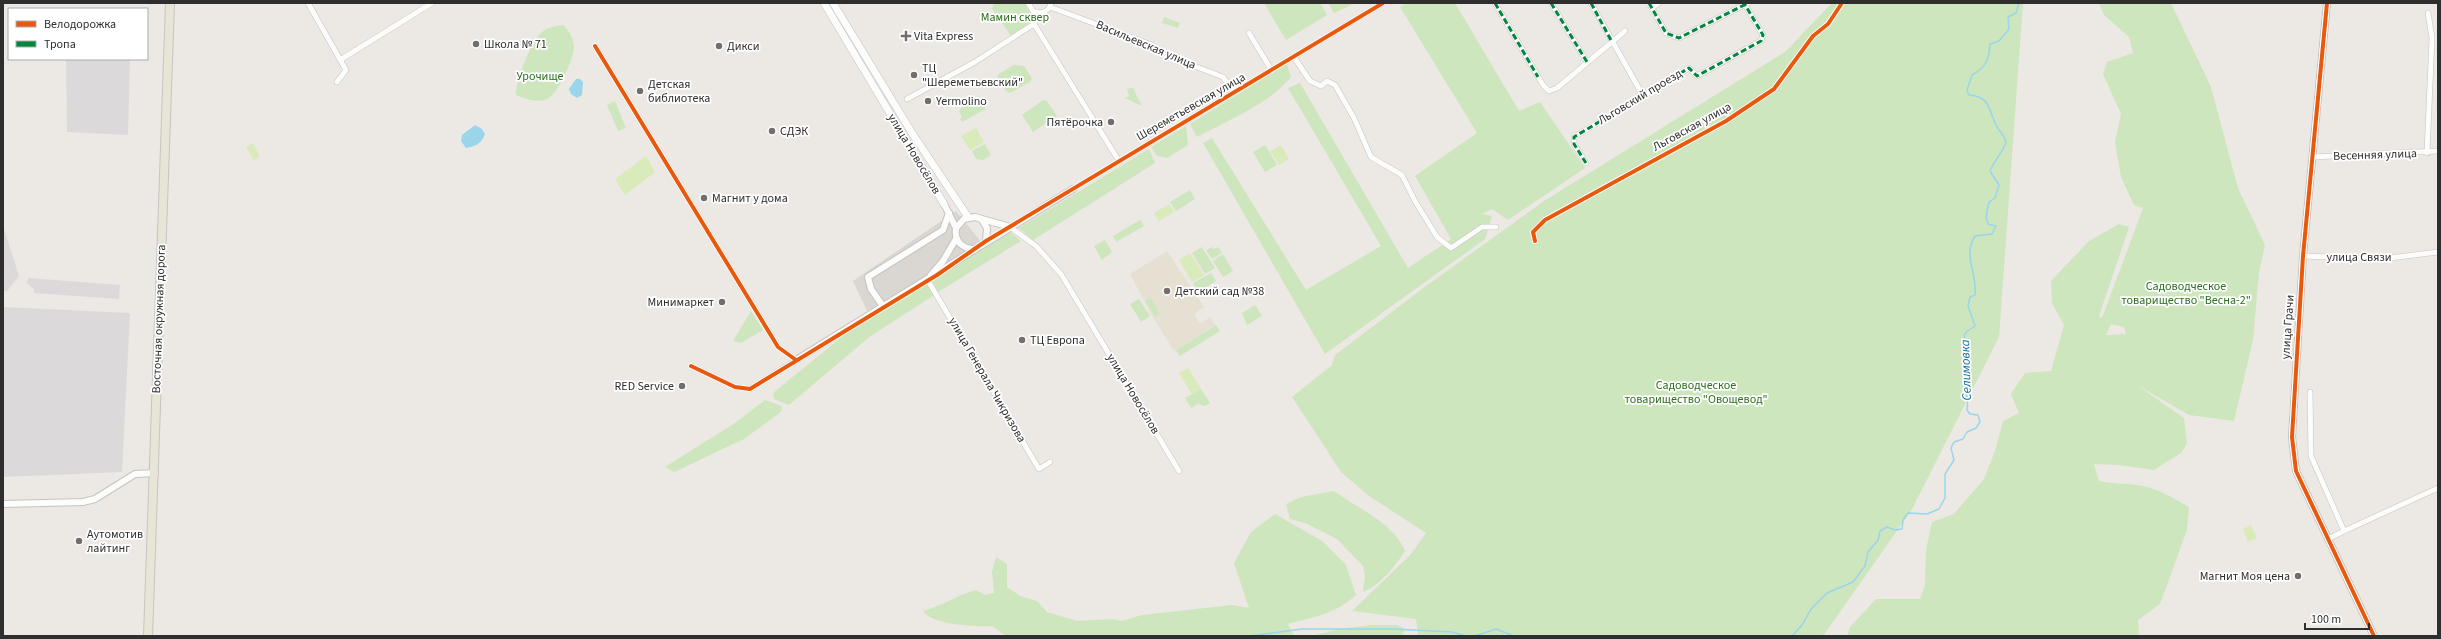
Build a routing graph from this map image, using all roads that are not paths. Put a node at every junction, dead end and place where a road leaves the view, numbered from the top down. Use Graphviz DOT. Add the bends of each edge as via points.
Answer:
graph roads {
  1 [pos="170,3"];
  2 [pos="308,3"];
  3 [pos="432,3"];
  4 [pos="824,3"];
  5 [pos="833,3"];
  6 [pos="1028,3"];
  7 [pos="1383,3"];
  8 [pos="1495,3"];
  9 [pos="1551,3"];
  10 [pos="1591,3"];
  11 [pos="1649,3"];
  12 [pos="1659,3"];
  13 [pos="1842,3"];
  14 [pos="2327,3"];
  15 [pos="1745,4"];
  16 [pos="1051,5"];
  17 [pos="1652,8"];
  18 [pos="1037,12"];
  19 [pos="2428,13"];
  20 [pos="1034,24"];
  21 [pos="1625,31"];
  22 [pos="1249,33"];
  23 [pos="1612,42"];
  24 [pos="596,46"];
  25 [pos="1294,57"];
  26 [pos="340,60"];
  27 [pos="1587,62"];
  28 [pos="1272,71"];
  29 [pos="336,82"];
  30 [pos="1234,92"];
  31 [pos="1642,94"];
  32 [pos="907,99"];
  33 [pos="2438,151"];
  34 [pos="2427,152"];
  35 [pos="2312,157"];
  36 [pos="1119,161"];
  37 [pos="1586,163"];
  38 [pos="1073,189"];
  39 [pos="944,204"];
  40 [pos="949,213"];
  41 [pos="968,217"];
  42 [pos="982,220"];
  43 [pos="1010,227"];
  44 [pos="956,228"];
  45 [pos="1496,228"];
  46 [pos="943,230"];
  47 [pos="956,239"];
  48 [pos="986,241"];
  49 [pos="1535,242"];
  50 [pos="973,249"];
  51 [pos="2438,252"];
  52 [pos="2303,256"];
  53 [pos="927,279"];
  54 [pos="883,306"];
  55 [pos="796,360"];
  56 [pos="691,366"];
  57 [pos="2310,392"];
  58 [pos="1050,462"];
  59 [pos="1179,471"];
  60 [pos="155,473"];
  61 [pos="2438,488"];
  62 [pos="3,504"];
  63 [pos="2344,531"];
  64 [pos="2328,539"];
  65 [pos="148,636"];
  66 [pos="2374,636"];
  1 -- 60 [label="main road, Восточная окружная дорога"];
  2 -- 26 [label="street"];
  3 -- 26 [label="street"];
  4 -- 39 [label="main road, улица Новосёлов"];
  5 -- 41 [label="main road, улица Новосёлов" via="912,133"];
  6 -- 18 [label="street"];
  7 -- 25 [label="street, Шереметьевская улица"];
  8 -- 27 [label="street" via="1549,91 1557,88"];
  9 -- 27 [label="street"];
  10 -- 23 [label="street"];
  11 -- 17 [label="street"];
  12 -- 17 [label="street"];
  13 -- 49 [label="street, Льговская улица" via="1828,24 1813,36 1774,89 1726,121 1545,220 1533,232"];
  14 -- 35 [label="street, улица Грачи"];
  15 -- 17 [label="street" via="1679,38 1666,33"];
  15 -- 31 [label="street, Льговский проезд" via="1763,35 1757,44 1696,76 1689,68"];
  16 -- 18 [label="street" via="1044,12"];
  16 -- 30 [label="street, Васильевская улица" via="1152,45 1155,51 1220,76"];
  18 -- 20 [label="street"];
  19 -- 34 [label="street" via="2432,38"];
  20 -- 32 [label="street" via="975,62"];
  20 -- 36 [label="street"];
  21 -- 23 [label="street"];
  22 -- 28 [label="street"];
  23 -- 27 [label="street"];
  23 -- 31 [label="street"];
  24 -- 55 [label="street" via="778,347"];
  25 -- 28 [label="street, Шереметьевская улица"];
  25 -- 45 [label="street" via="1310,81 1321,86 1327,81 1335,85 1354,118 1371,157 1402,174 1437,237 1451,248 1482,227"];
  26 -- 29 [label="street" via="346,70"];
  28 -- 30 [label="street, Шереметьевская улица"];
  30 -- 36 [label="street, Шереметьевская улица"];
  31 -- 37 [label="street, Льговский проезд" via="1574,137 1574,144"];
  33 -- 34 [label="street, Весенняя улица"];
  34 -- 35 [label="street, Весенняя улица"];
  35 -- 52 [label="street, улица Грачи"];
  36 -- 38 [label="street, Шереметьевская улица"];
  38 -- 43 [label="street, Шереметьевская улица"];
  39 -- 40 [label="street, улица Новосёлов"];
  40 -- 44 [label="street, улица Новосёлов"];
  40 -- 46 [label="street"];
  41 -- 42 [label="street"];
  41 -- 44 [label="street" via="959,222"];
  42 -- 43 [label="street"];
  42 -- 48 [label="street" via="987,228"];
  43 -- 48 [label="street, Шереметьевская улица"];
  43 -- 59 [label="street, улица Новосёлов" via="1036,246 1061,274"];
  44 -- 46 [label="street"];
  44 -- 47 [label="street"];
  46 -- 54 [label="street" via="868,277 871,289"];
  47 -- 50 [label="street" via="963,247"];
  47 -- 53 [label="street" via="944,261"];
  48 -- 50 [label="street"];
  50 -- 53 [label="street"];
  51 -- 52 [label="street, улица Связи" via="2382,259"];
  52 -- 64 [label="street, улица Грачи" via="2293,456 2296,471"];
  53 -- 54 [label="street"];
  53 -- 58 [label="street, улица Генерала Чикризова" via="1039,469"];
  54 -- 55 [label="street"];
  55 -- 56 [label="street" via="750,389 735,388"];
  57 -- 63 [label="street" via="2311,456"];
  60 -- 62 [label="street" via="135,474 95,499 83,502"];
  60 -- 65 [label="main road, Восточная окружная дорога"];
  61 -- 63 [label="street"];
  63 -- 64 [label="street"];
  64 -- 66 [label="street, улица Грачи"];
}
